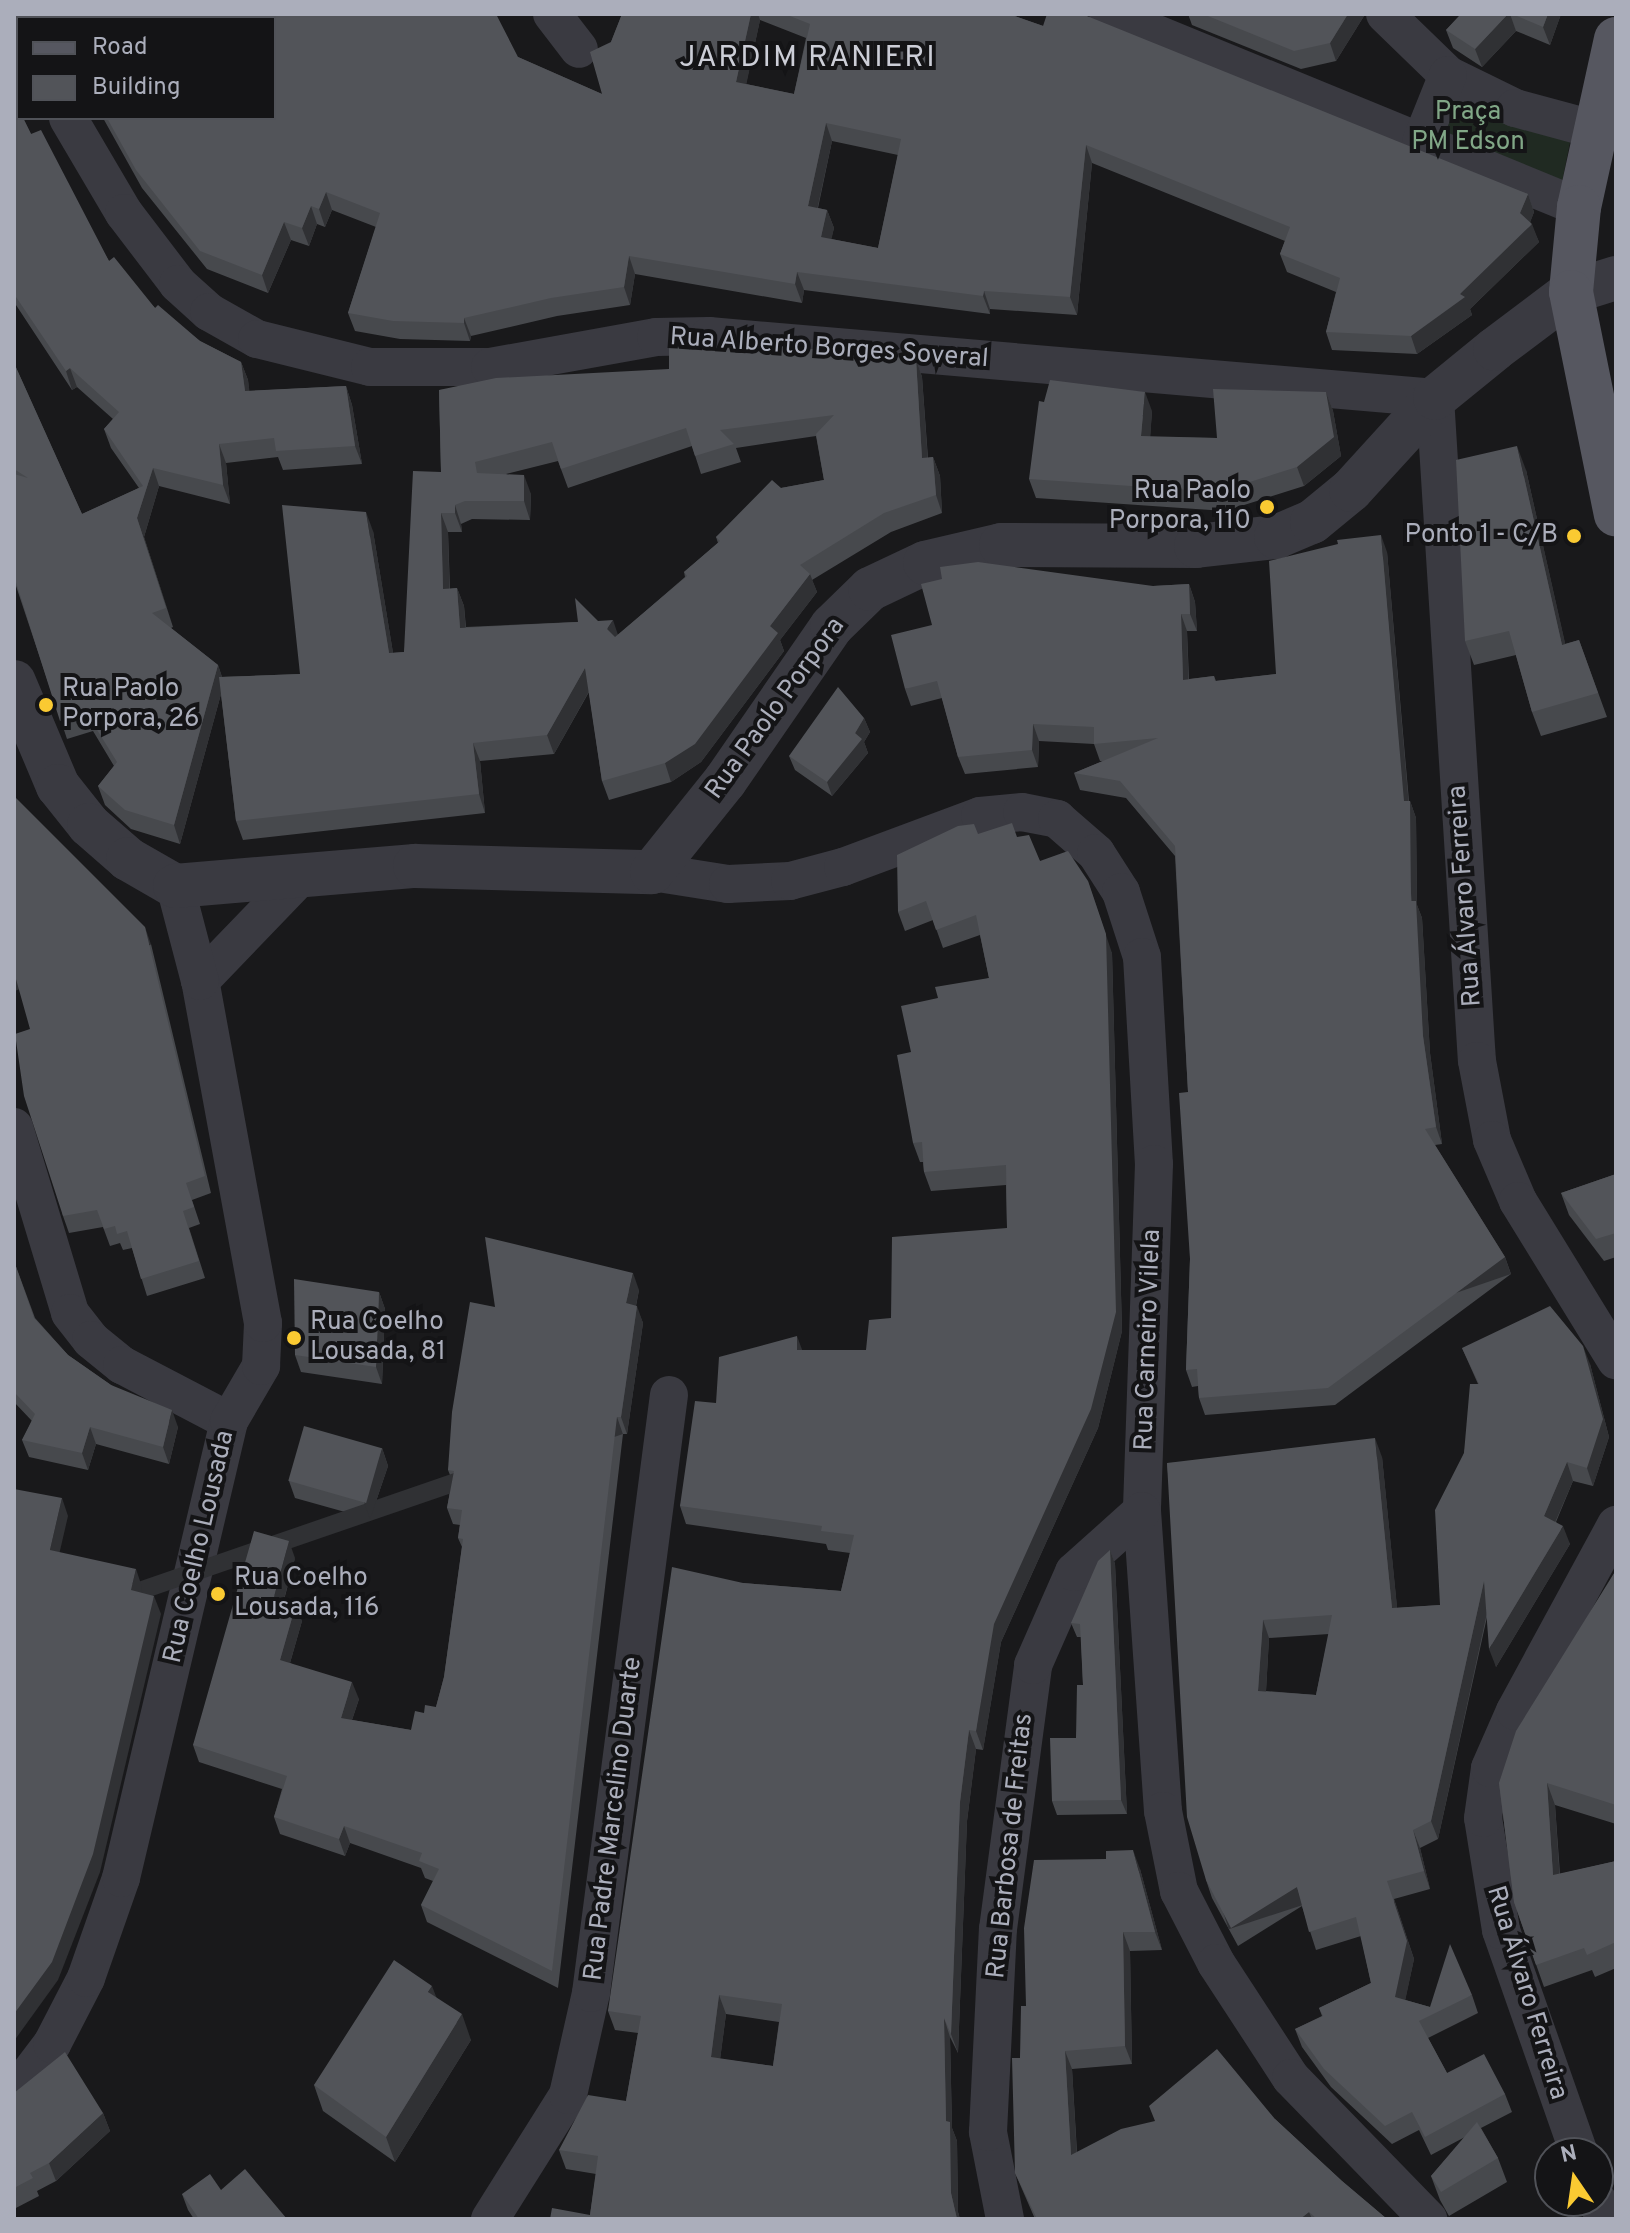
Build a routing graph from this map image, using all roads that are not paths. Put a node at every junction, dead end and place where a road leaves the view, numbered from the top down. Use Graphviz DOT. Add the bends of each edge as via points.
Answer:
graph roads {
  1 [pos="552,14"];
  2 [pos="1108,14"];
  3 [pos="1385,14"];
  4 [pos="1616,39"];
  5 [pos="579,49"];
  6 [pos="1448,75"];
  7 [pos="69,120"];
  8 [pos="1593,129"];
  9 [pos="1421,142"];
  10 [pos="1579,207"];
  11 [pos="1616,278"];
  12 [pos="1571,292"];
  13 [pos="1435,398"];
  14 [pos="1616,515"];
  15 [pos="14,682"];
  16 [pos="302,875"];
  17 [pos="671,875"];
  18 [pos="175,886"];
  19 [pos="200,981"];
  20 [pos="14,1127"];
  21 [pos="1616,1360"];
  22 [pos="669,1395"];
  23 [pos="229,1421"];
  24 [pos="1142,1511"];
  25 [pos="1616,1525"];
  26 [pos="14,2094"];
  27 [pos="1573,2137"];
  28 [pos="490,2219"];
  29 [pos="1005,2219"];
  30 [pos="1428,2219"];
  1 -- 5 [label="street"];
  2 -- 9 [label="street"];
  3 -- 6 [label="street"];
  4 -- 8 [label="main road"];
  6 -- 8 [label="street" via="1515,108"];
  6 -- 9 [label="street"];
  7 -- 13 [label="street, Rua Alberto Borges Soveral" via="124,213 178,284 209,312 257,339 370,367 490,367 656,337 709,336"];
  8 -- 10 [label="main road"];
  9 -- 10 [label="street"];
  10 -- 12 [label="main road"];
  11 -- 12 [label="street"];
  12 -- 13 [label="street"];
  12 -- 14 [label="main road"];
  13 -- 17 [label="street, Rua Paolo Porpora" via="1351,490 1312,522 1276,537 1196,546 1001,545 925,563 870,589 832,626 681,836"];
  13 -- 21 [label="street, Rua Álvaro Ferreira" via="1477,1061 1492,1140 1518,1201"];
  15 -- 18 [label="street" via="58,786 89,825 128,859"];
  16 -- 17 [label="street" via="415,866"];
  16 -- 18 [label="street"];
  16 -- 19 [label="street"];
  17 -- 24 [label="street, Rua Carneiro Vilela" via="728,884 790,881 980,816 1022,812 1057,819 1096,853 1121,892 1142,957 1154,1164"];
  18 -- 19 [label="street, Rua Coelho Lousada"];
  19 -- 23 [label="street, Rua Coelho Lousada" via="263,1323 261,1366"];
  20 -- 23 [label="street" via="70,1313 91,1340 122,1365"];
  22 -- 28 [label="street, Rua Padre Marcelino Duarte" via="591,1993 568,2095"];
  23 -- 26 [label="street, Rua Coelho Lousada" via="121,1878 86,1978 52,2044"];
  24 -- 29 [label="street, Rua Barbosa de Freitas" via="1074,1572 1033,1665 998,1929 988,2132"];
  24 -- 30 [label="street, Rua Carneiro Vilela" via="1163,1811 1179,1891 1216,1963 1291,2078"];
  25 -- 27 [label="street, Rua Álvaro Ferreira" via="1515,1711 1490,1768 1483,1818 1501,1930"];
}
